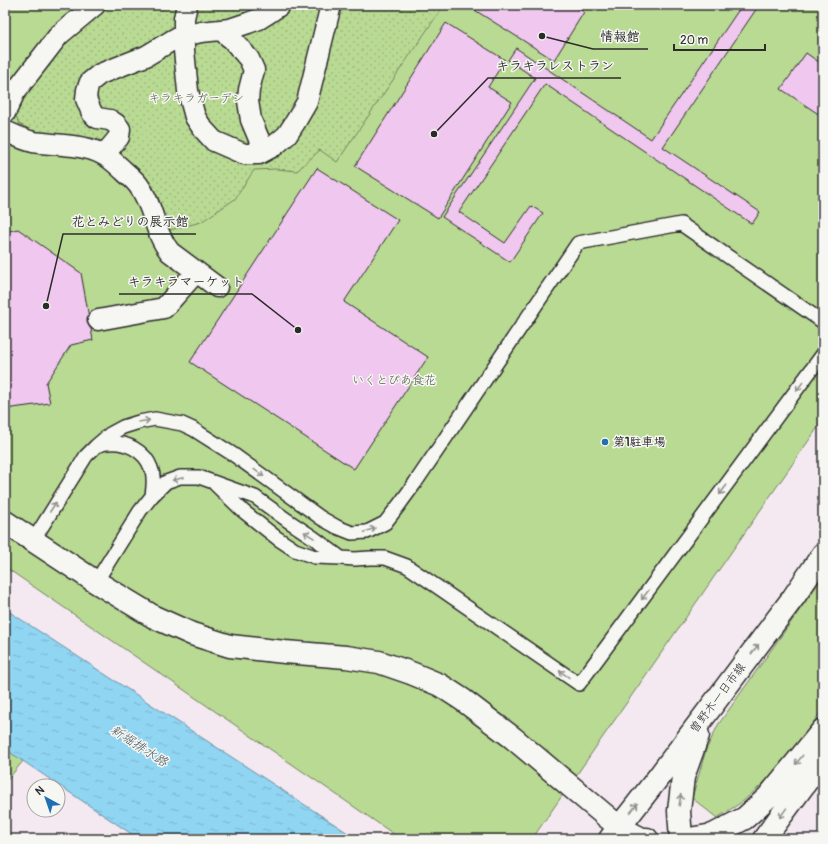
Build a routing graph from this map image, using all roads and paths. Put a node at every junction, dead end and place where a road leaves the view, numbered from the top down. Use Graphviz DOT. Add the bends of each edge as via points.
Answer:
graph roads {
  1 [pos="95,5"];
  2 [pos="187,5"];
  3 [pos="280,5"];
  4 [pos="331,5"];
  5 [pos="221,30"];
  6 [pos="184,36"];
  7 [pos="5,113"];
  8 [pos="5,131"];
  9 [pos="264,152"];
  10 [pos="104,155"];
  11 [pos="196,272"];
  12 [pos="217,287"];
  13 [pos="98,320"];
  14 [pos="823,322"];
  15 [pos="823,354"];
  16 [pos="96,446"];
  17 [pos="216,484"];
  18 [pos="152,496"];
  19 [pos="5,522"];
  20 [pos="33,540"];
  21 [pos="823,554"];
  22 [pos="341,558"];
  23 [pos="96,582"];
  24 [pos="708,711"];
  25 [pos="823,730"];
  26 [pos="823,759"];
  27 [pos="621,835"];
  28 [pos="647,839"];
  29 [pos="681,839"];
  30 [pos="689,839"];
  31 [pos="764,839"];
  1 -- 7 [label="street" via="59,35 15,92"];
  2 -- 6 [label="street"];
  3 -- 5 [label="street" via="258,19"];
  4 -- 9 [label="street" via="307,102 287,135"];
  5 -- 6 [label="street"];
  5 -- 9 [label="street" via="249,59 254,70 248,101 254,131"];
  6 -- 9 [label="street" via="188,91 194,117 214,141 244,154"];
  6 -- 10 [label="street" via="146,56 100,74 90,82 86,99 92,113 97,118 110,120 120,129 119,137"];
  8 -- 10 [label="street" via="32,142 81,148"];
  10 -- 11 [label="street" via="139,186 164,246"];
  11 -- 12 [label="street"];
  11 -- 13 [label="street" via="164,308"];
  16 -- 14 [label="lane, one-way" via="110,434 139,422 155,420 182,424 234,455 337,528 352,533 367,532 385,523 399,505 578,243 681,224"];
  15 -- 22 [label="lane, one-way" via="579,684 407,566 385,558"];
  16 -- 18 [label="lane" via="120,443 138,450 152,468"];
  20 -- 16 [label="lane, one-way" via="86,456"];
  17 -- 18 [label="lane, one-way" via="199,477 180,477 166,482"];
  22 -- 17 [label="lane, one-way" via="255,497"];
  17 -- 22 [label="lane" via="243,512 295,550 315,557"];
  18 -- 23 [label="lane"];
  19 -- 20 [label="main road"];
  20 -- 23 [label="main road"];
  24 -- 21 [label="main road, 曽野木一日市線, one-way"];
  23 -- 27 [label="main road" via="154,617 192,634 230,646 379,662 440,686 513,738"];
  27 -- 24 [label="main road, 曽野木一日市線, one-way"];
  29 -- 24 [label="main road, one-way" via="679,811 683,777"];
  25 -- 30 [label="main road, one-way" via="768,797 745,818 714,835"];
  26 -- 31 [label="main road, one-way"];
  27 -- 28 [label="main road"];
}
